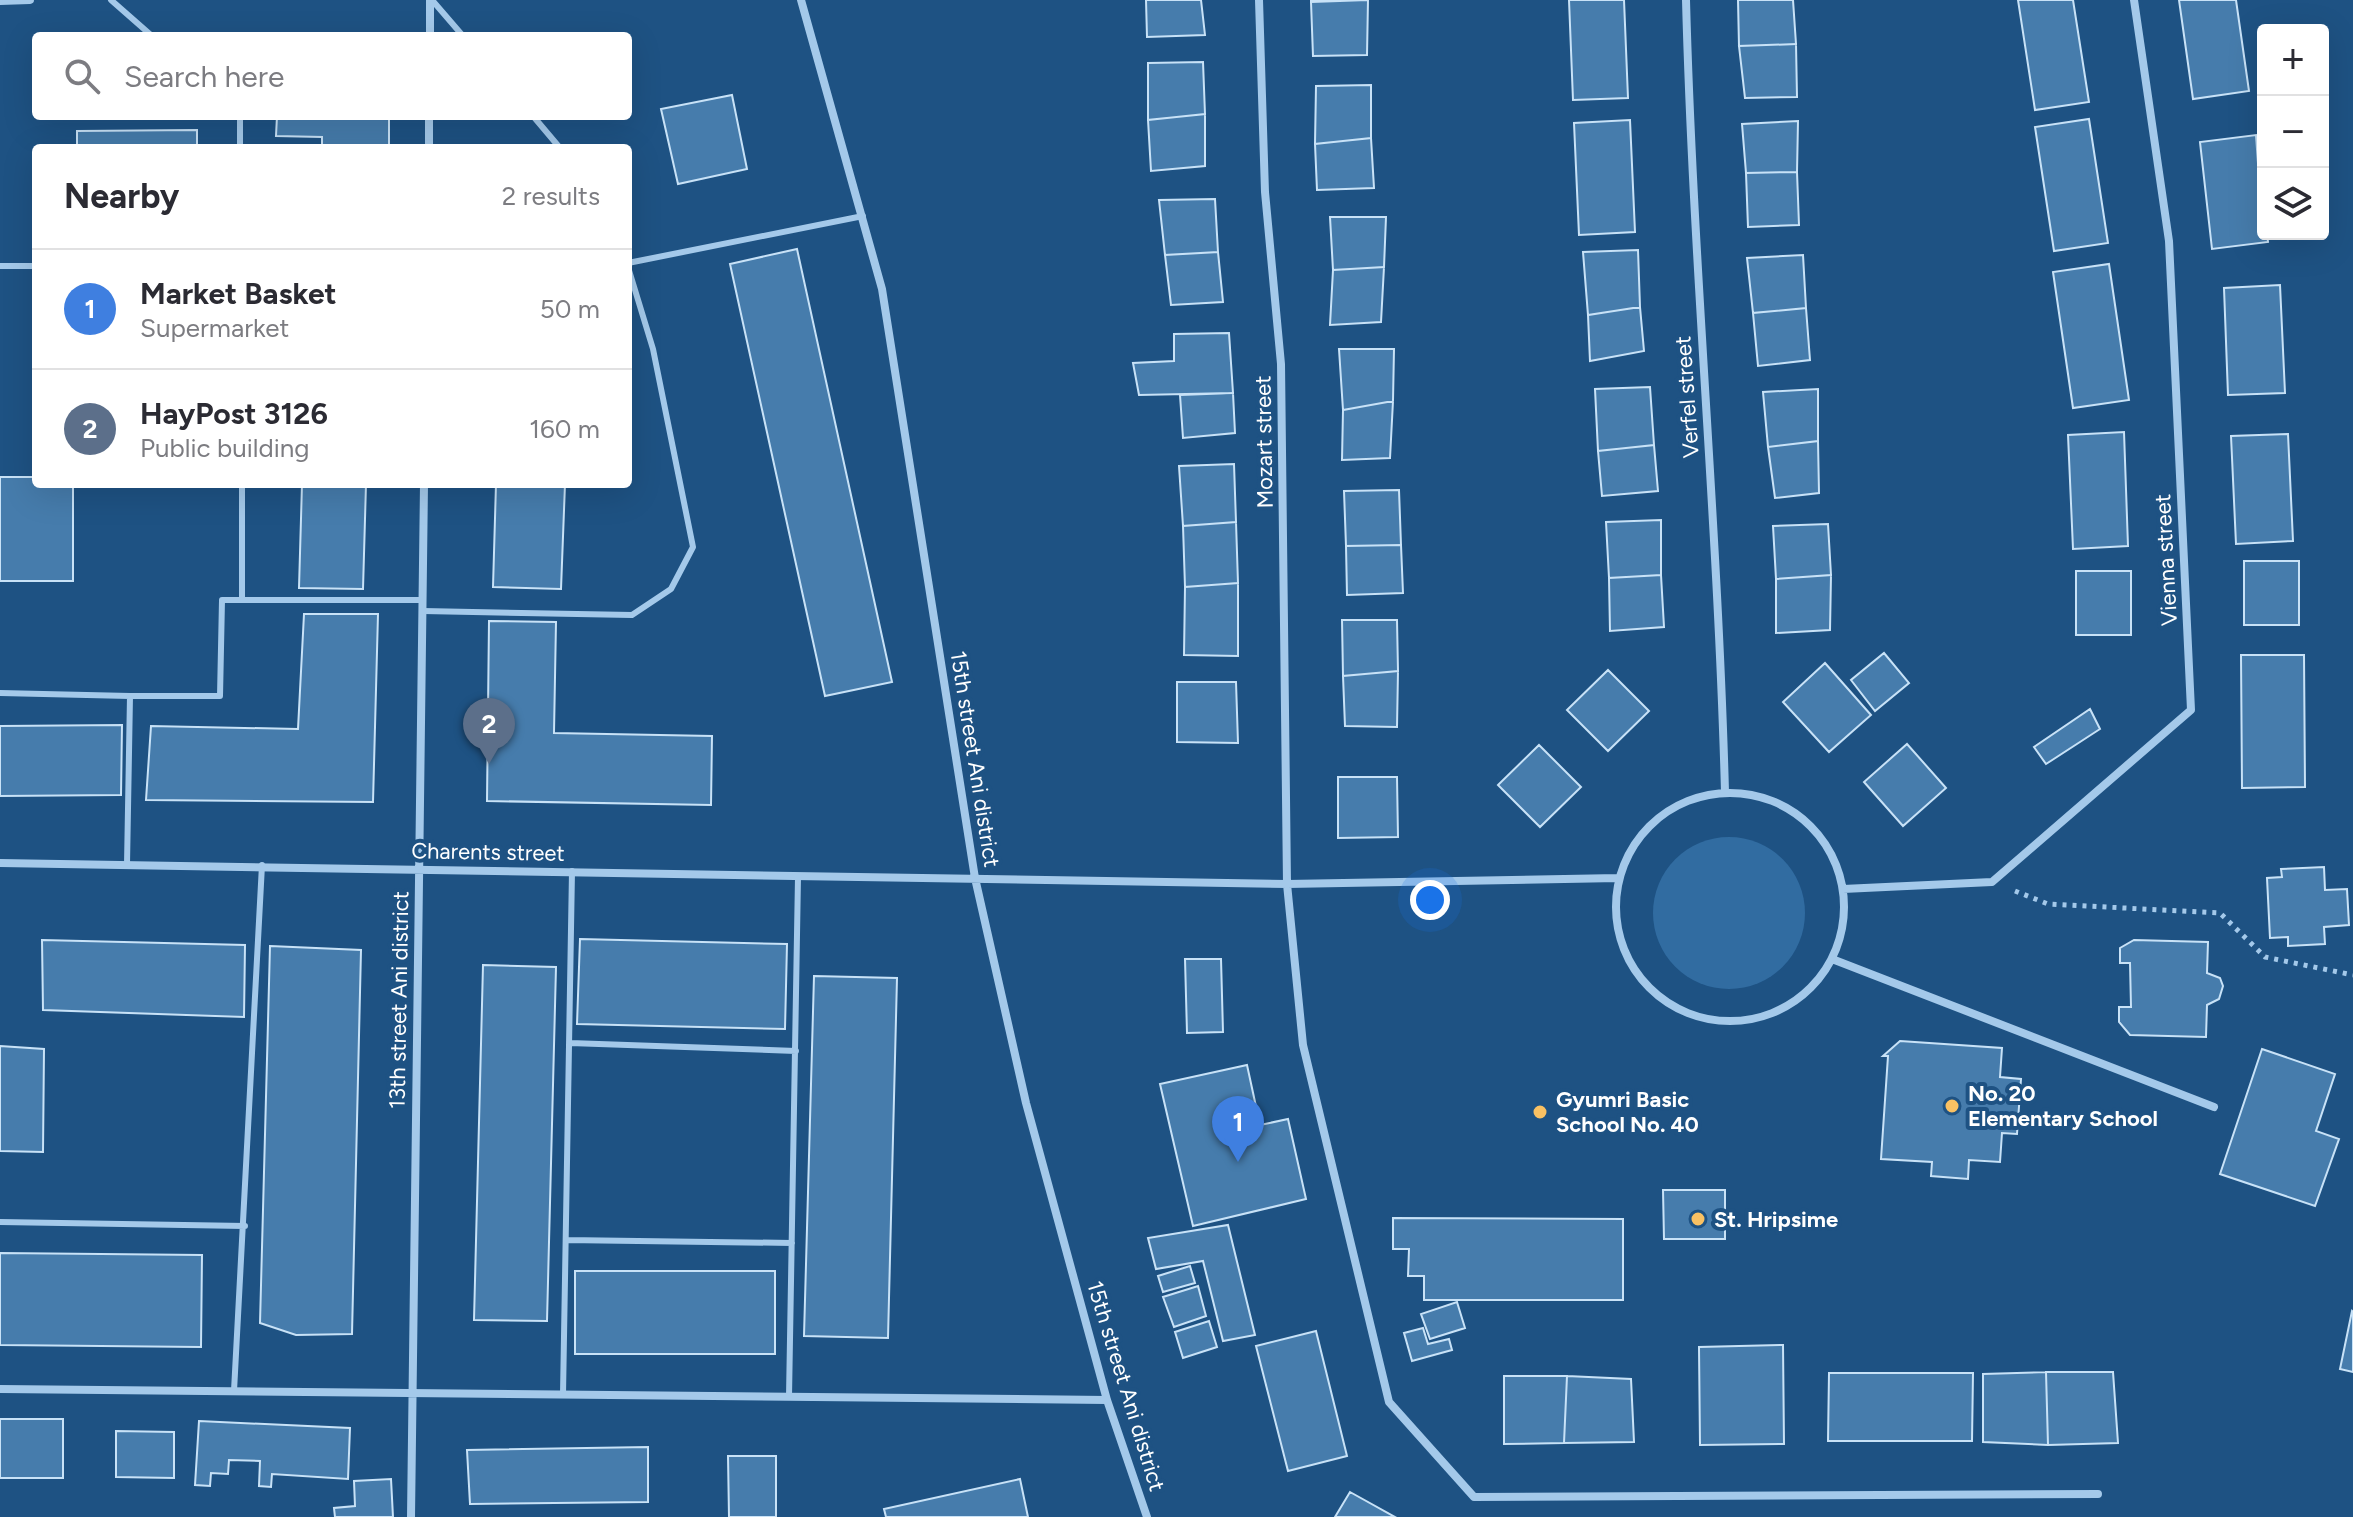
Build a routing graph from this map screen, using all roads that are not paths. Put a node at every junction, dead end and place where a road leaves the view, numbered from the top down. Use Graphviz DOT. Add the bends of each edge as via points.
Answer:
graph roads {
  1 [pos="30,0"];
  2 [pos="111,0"];
  3 [pos="431,0"];
  4 [pos="801,0"];
  5 [pos="1259,0"];
  6 [pos="1686,0"];
  7 [pos="2134,0"];
  8 [pos="0,1"];
  9 [pos="147,32"];
  10 [pos="430,32"];
  11 [pos="459,32"];
  12 [pos="240,120"];
  13 [pos="429,120"];
  14 [pos="536,120"];
  15 [pos="240,144"];
  16 [pos="429,144"];
  17 [pos="557,144"];
  18 [pos="863,216"];
  19 [pos="632,264"];
  20 [pos="0,266"];
  21 [pos="32,266"];
  22 [pos="632,278"];
  23 [pos="242,488"];
  24 [pos="424,488"];
  25 [pos="242,600"];
  26 [pos="423,600"];
  27 [pos="423,611"];
  28 [pos="0,693"];
  29 [pos="130,696"];
  30 [pos="1725,792"];
  31 [pos="0,863"];
  32 [pos="127,865"];
  33 [pos="262,865"];
  34 [pos="419,869"];
  35 [pos="572,871"];
  36 [pos="798,877"];
  37 [pos="975,878"];
  38 [pos="1618,878"];
  39 [pos="1287,884"];
  40 [pos="1843,889"];
  41 [pos="1832,959"];
  42 [pos="570,1043"];
  43 [pos="796,1051"];
  44 [pos="2214,1107"];
  45 [pos="0,1222"];
  46 [pos="245,1226"];
  47 [pos="566,1240"];
  48 [pos="792,1243"];
  49 [pos="0,1389"];
  50 [pos="234,1391"];
  51 [pos="412,1393"];
  52 [pos="563,1395"];
  53 [pos="789,1397"];
  54 [pos="1107,1400"];
  55 [pos="2098,1494"];
  56 [pos="411,1517"];
  57 [pos="1147,1517"];
  1 -- 8 [label="street"];
  2 -- 9 [label="lane"];
  3 -- 10 [label="street"];
  3 -- 11 [label="lane"];
  4 -- 18 [label="street, 15th street Ani district"];
  5 -- 39 [label="street, Mozart street" via="1265,192 1281,364"];
  6 -- 30 [label="street, Verfel street"];
  7 -- 40 [label="street, Vienna street" via="2169,241 2191,710 1992,882"];
  12 -- 15 [label="lane"];
  13 -- 16 [label="street"];
  14 -- 17 [label="lane"];
  18 -- 19 [label="lane"];
  18 -- 37 [label="street, 15th street Ani district" via="882,289"];
  20 -- 21 [label="lane"];
  22 -- 27 [label="lane" via="653,349 693,547 671,589 632,615"];
  23 -- 25 [label="lane"];
  24 -- 26 [label="street, 13th street Ani district"];
  25 -- 26 [label="lane"];
  25 -- 29 [label="lane" via="222,600 220,696"];
  26 -- 27 [label="street, 13th street Ani district"];
  27 -- 34 [label="street, 13th street Ani district"];
  28 -- 29 [label="lane"];
  29 -- 32 [label="lane"];
  30 -- 38 [label="street" via="1690,800 1658,817 1633,844"];
  30 -- 40 [label="street" via="1758,796 1789,809 1814,829 1833,857"];
  31 -- 32 [label="street, Charents street"];
  32 -- 33 [label="street, Charents street"];
  33 -- 34 [label="street, Charents street"];
  33 -- 46 [label="lane"];
  34 -- 35 [label="street, Charents street"];
  34 -- 51 [label="street, 13th street Ani district"];
  35 -- 36 [label="street, Charents street"];
  35 -- 42 [label="lane"];
  36 -- 37 [label="street, Charents street"];
  36 -- 43 [label="lane"];
  37 -- 39 [label="street, Charents street"];
  37 -- 54 [label="street, 15th street Ani district" via="1026,1103"];
  38 -- 39 [label="street, Charents street"];
  38 -- 41 [label="street" via="1615,915 1623,951 1643,982 1672,1006 1706,1018 1743,1020 1779,1010 1809,989"];
  39 -- 55 [label="street, Mozart street" via="1303,1045 1389,1402 1474,1497"];
  40 -- 41 [label="street" via="1843,925"];
  41 -- 44 [label="street"];
  42 -- 43 [label="lane"];
  42 -- 47 [label="lane"];
  43 -- 48 [label="lane"];
  45 -- 46 [label="lane"];
  46 -- 50 [label="lane"];
  47 -- 48 [label="lane"];
  47 -- 52 [label="lane"];
  48 -- 53 [label="lane"];
  49 -- 50 [label="street"];
  50 -- 51 [label="street"];
  51 -- 52 [label="street"];
  51 -- 56 [label="street, 13th street Ani district"];
  52 -- 53 [label="street"];
  53 -- 54 [label="street"];
  54 -- 57 [label="street, 15th street Ani district"];
}
